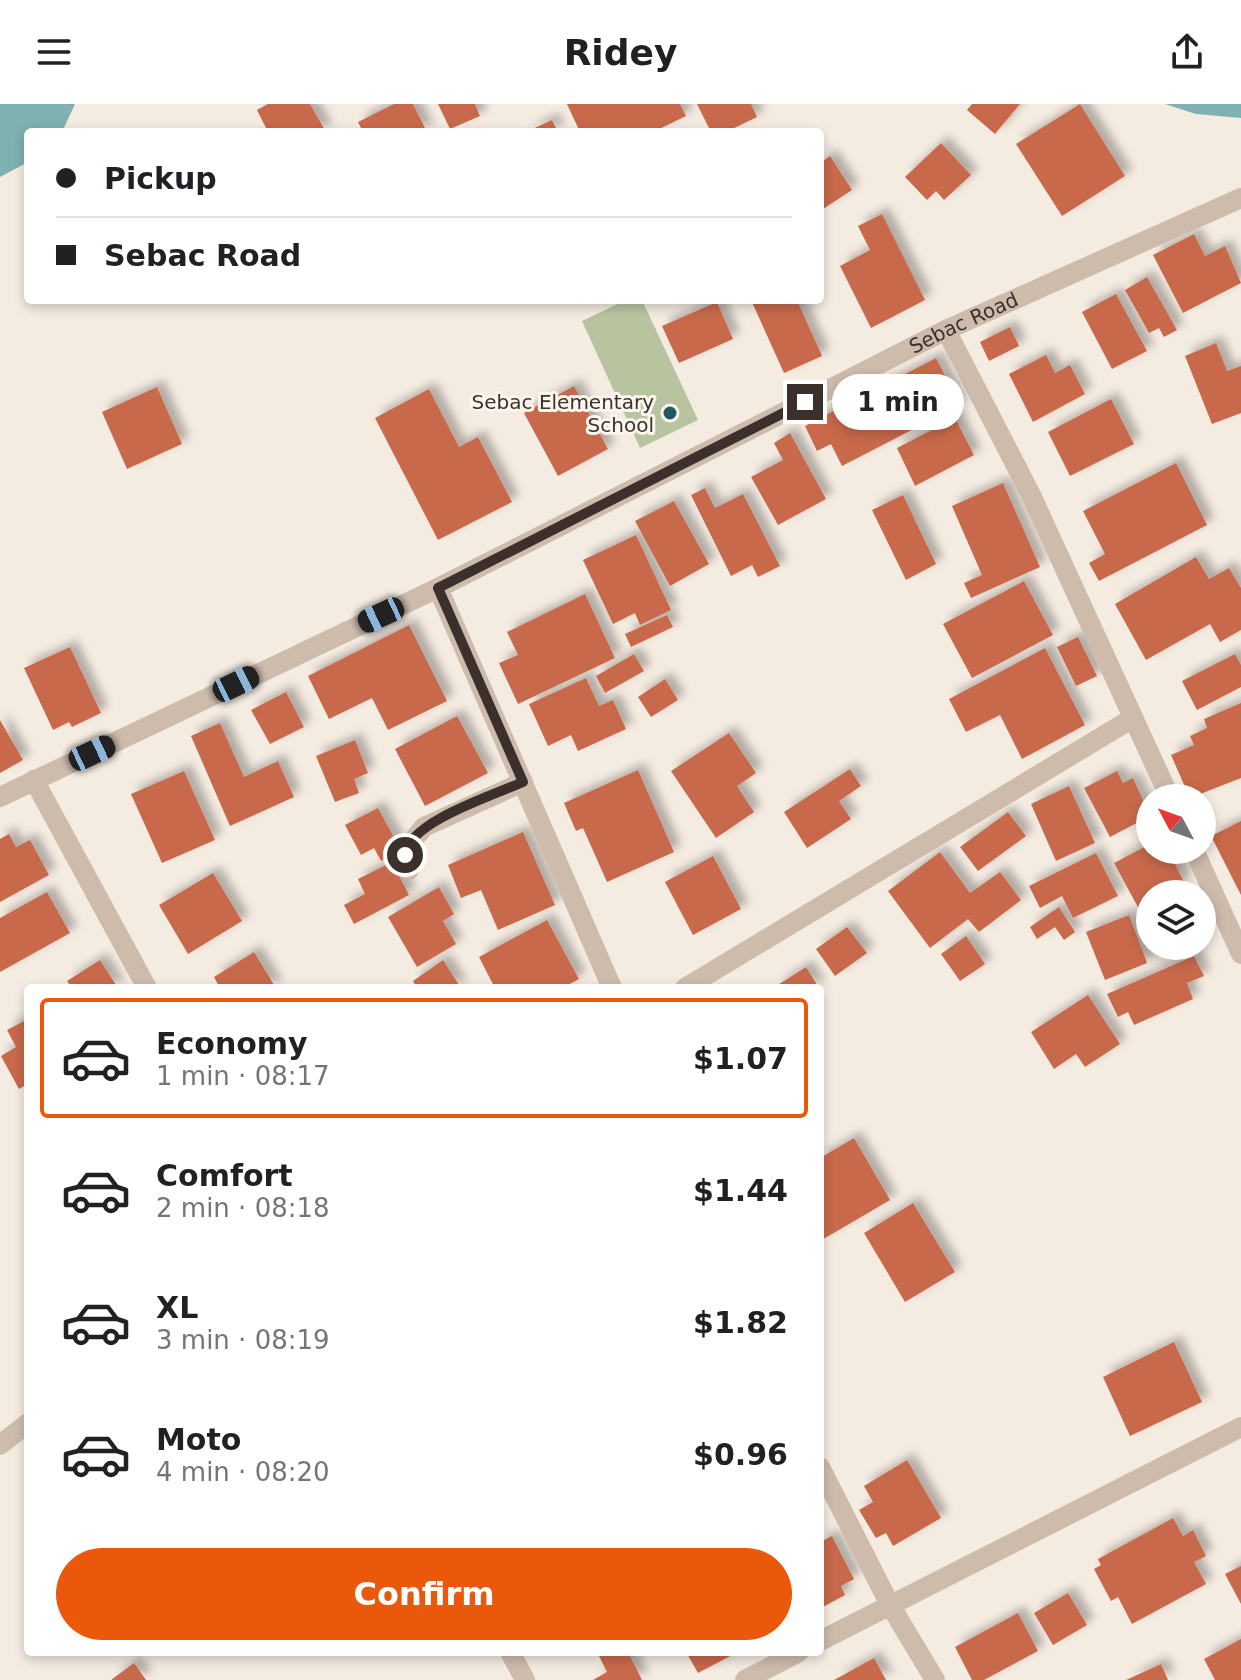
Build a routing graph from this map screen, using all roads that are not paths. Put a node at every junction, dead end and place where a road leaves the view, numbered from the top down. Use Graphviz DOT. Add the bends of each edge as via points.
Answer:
graph roads {
  1 [pos="1241,198"];
  2 [pos="946,330"];
  3 [pos="438,588"];
  4 [pos="1133,718"];
  5 [pos="34,780"];
  6 [pos="523,782"];
  7 [pos="1164,784"];
  8 [pos="0,797"];
  9 [pos="1200,864"];
  10 [pos="409,870"];
  11 [pos="1241,954"];
  12 [pos="145,984"];
  13 [pos="610,984"];
  14 [pos="692,984"];
  15 [pos="24,1426"];
  16 [pos="1241,1427"];
  17 [pos="0,1445"];
  18 [pos="824,1475"];
  19 [pos="890,1605"];
  20 [pos="824,1639"];
  21 [pos="512,1656"];
  22 [pos="791,1656"];
  23 [pos="525,1680"];
  24 [pos="745,1680"];
  25 [pos="935,1680"];
  1 -- 2 [label="street, Sebac Road"];
  2 -- 3 [label="street, Sebac Road"];
  2 -- 4 [label="street" via="1031,495"];
  3 -- 5 [label="street, Sebac Road"];
  3 -- 6 [label="street"];
  4 -- 7 [label="street"];
  4 -- 14 [label="street"];
  5 -- 8 [label="street, Sebac Road"];
  5 -- 12 [label="street"];
  6 -- 10 [label="street" via="424,827 406,848"];
  6 -- 13 [label="street"];
  9 -- 11 [label="street"];
  15 -- 17 [label="street"];
  16 -- 19 [label="street"];
  18 -- 19 [label="street"];
  19 -- 20 [label="street"];
  19 -- 25 [label="street"];
  21 -- 23 [label="street"];
  22 -- 24 [label="street"];
}
